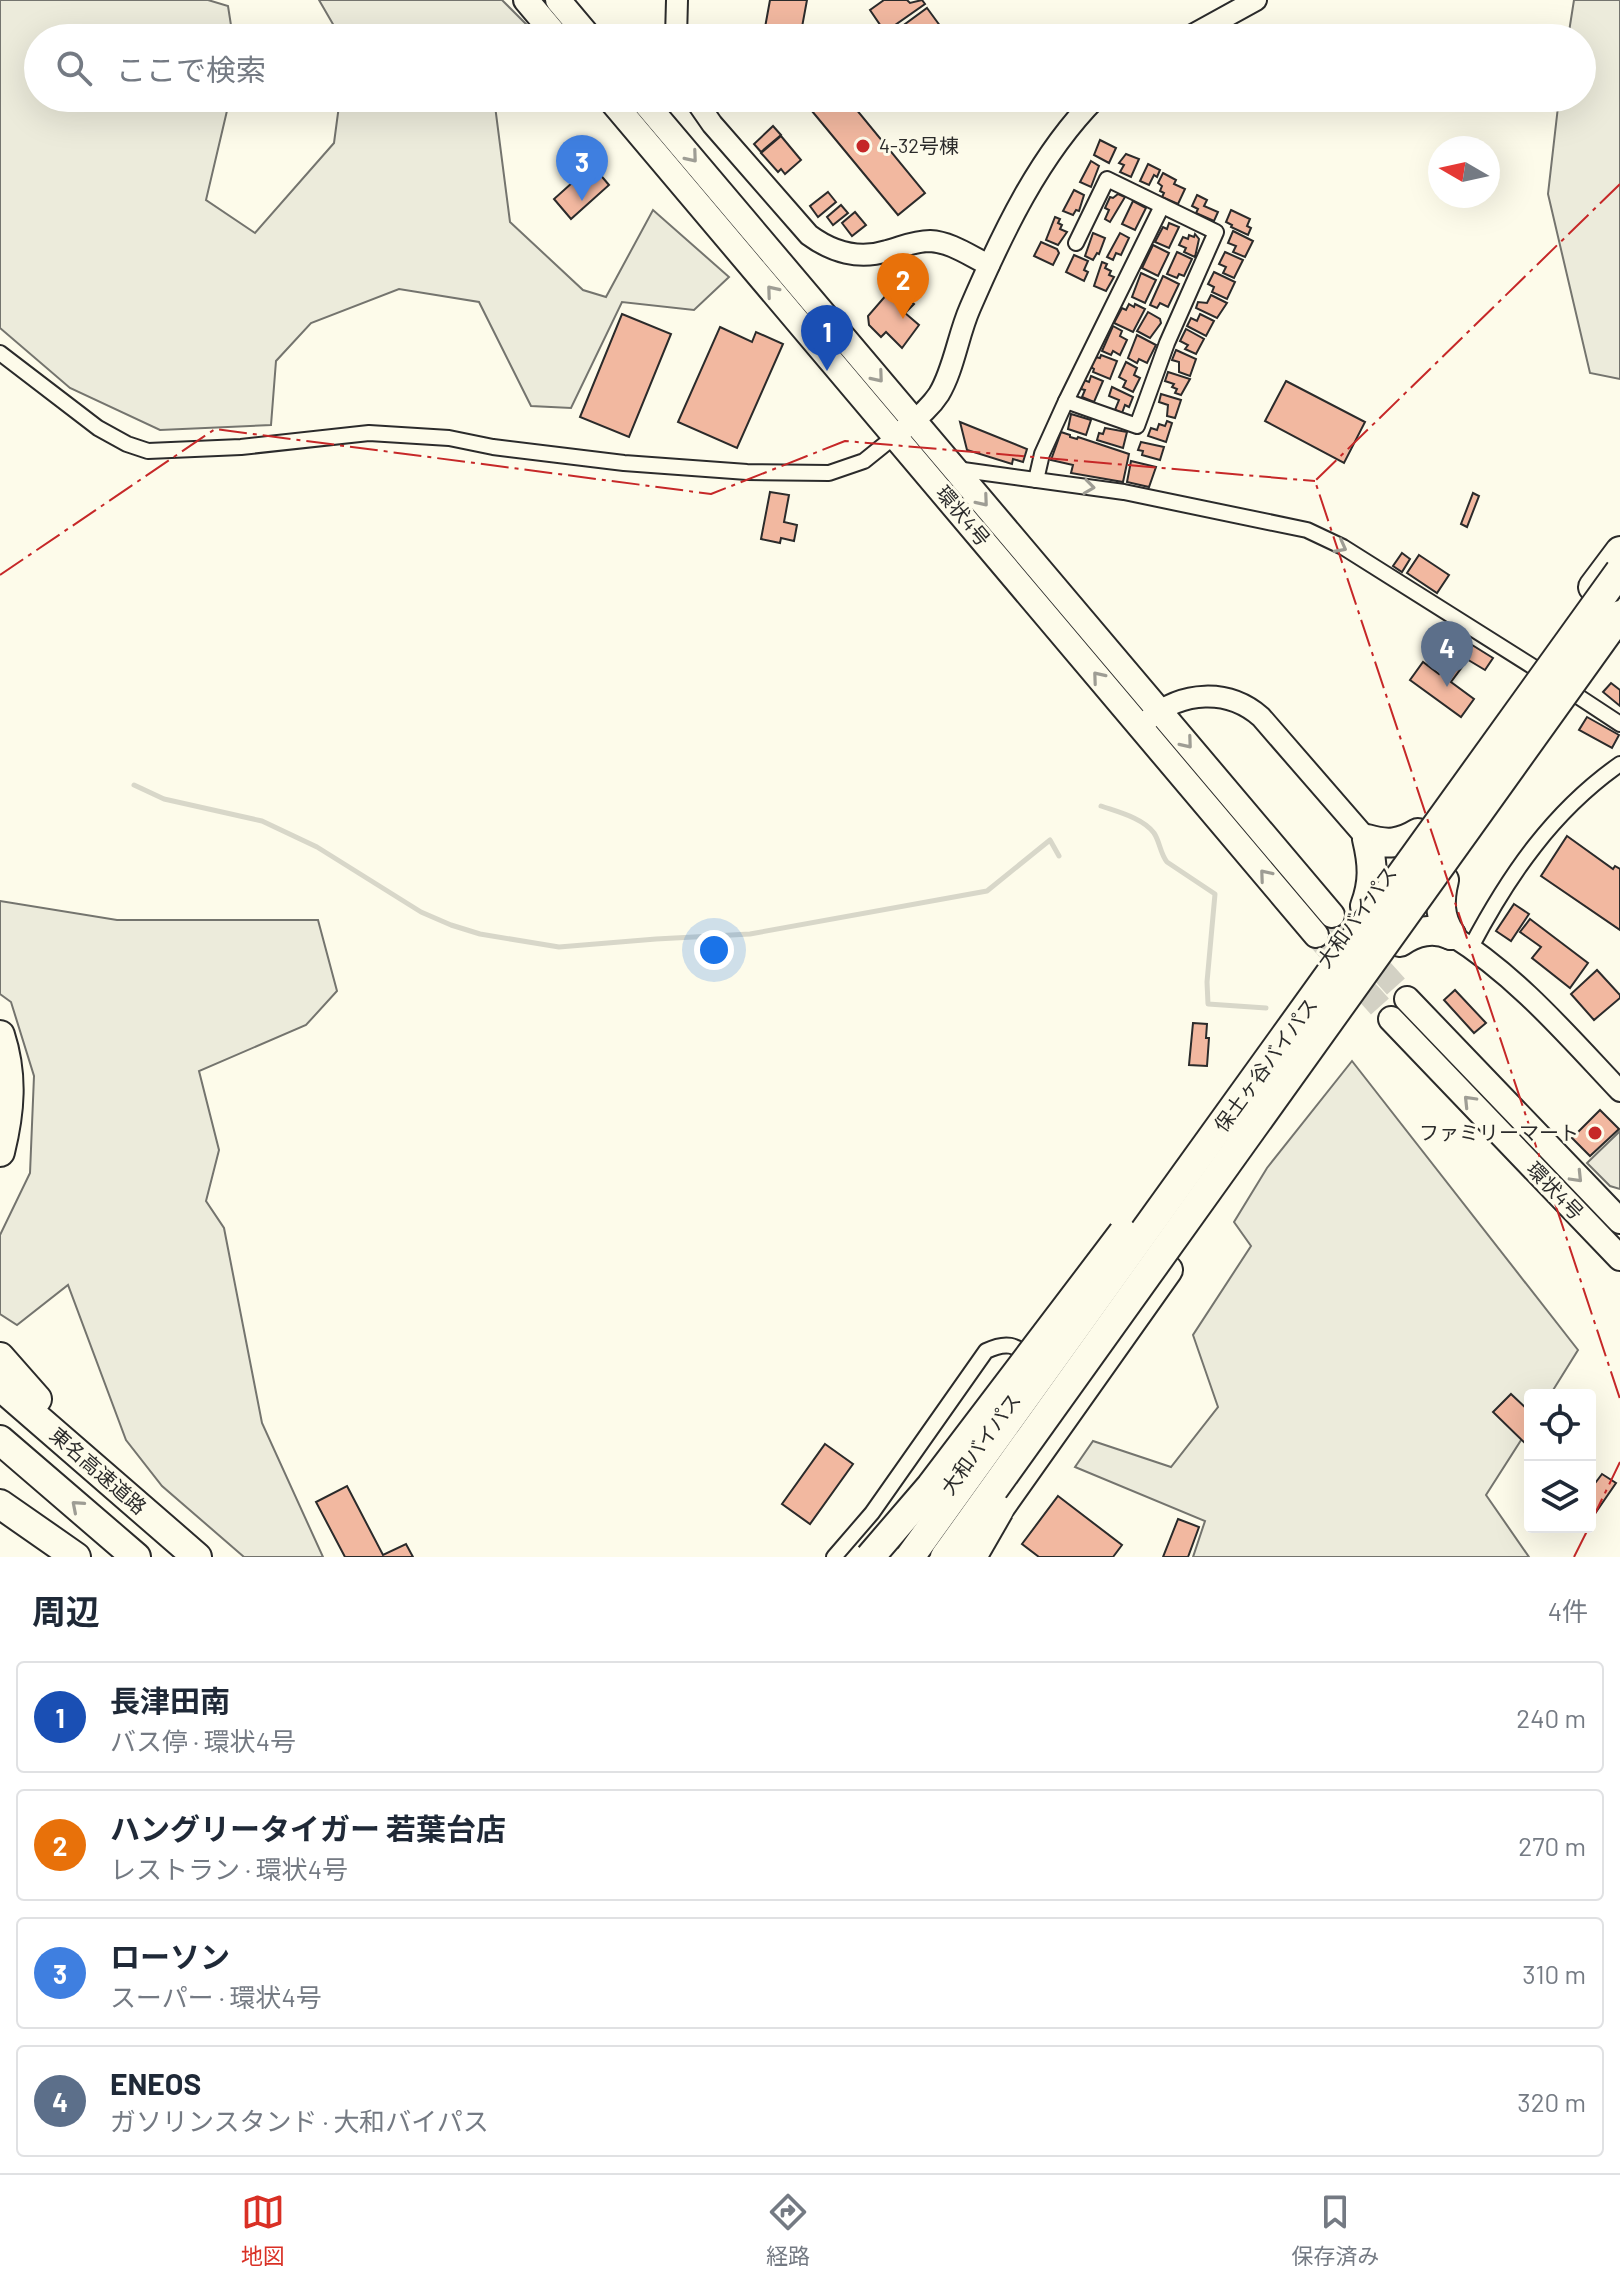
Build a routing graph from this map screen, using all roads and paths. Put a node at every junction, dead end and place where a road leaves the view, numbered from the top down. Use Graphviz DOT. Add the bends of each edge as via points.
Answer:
graph roads {
  1 [pos="526,0"];
  2 [pos="558,0"];
  3 [pos="677,0"];
  4 [pos="1256,0"];
  5 [pos="546,24"];
  6 [pos="578,24"];
  7 [pos="676,24"];
  8 [pos="1212,24"];
  9 [pos="621,112"];
  10 [pos="653,112"];
  11 [pos="704,112"];
  12 [pos="1084,112"];
  13 [pos="1162,206"];
  14 [pos="1076,243"];
  15 [pos="989,265"];
  16 [pos="0,353"];
  17 [pos="1066,401"];
  18 [pos="915,420"];
  19 [pos="895,436"];
  20 [pos="956,469"];
  21 [pos="1036,480"];
  22 [pos="1620,551"];
  23 [pos="1620,571"];
  24 [pos="1620,615"];
  25 [pos="1620,633"];
  26 [pos="1535,668"];
  27 [pos="1576,694"];
  28 [pos="1159,710"];
  29 [pos="1620,724"];
  30 [pos="1140,726"];
  31 [pos="1620,764"];
  32 [pos="1367,839"];
  33 [pos="1419,842"];
  34 [pos="1444,880"];
  35 [pos="1365,906"];
  36 [pos="1332,915"];
  37 [pos="1316,935"];
  38 [pos="1461,941"];
  39 [pos="1400,942"];
  40 [pos="1407,999"];
  41 [pos="1391,1019"];
  42 [pos="0,1035"];
  43 [pos="1620,1091"];
  44 [pos="0,1152"];
  45 [pos="1620,1221"];
  46 [pos="1620,1258"];
  47 [pos="0,1357"];
  48 [pos="1040,1362"];
  49 [pos="1079,1371"];
  50 [pos="0,1386"];
  51 [pos="0,1440"];
  52 [pos="109,1481"];
  53 [pos="0,1504"];
  54 [pos="76,1557"];
  55 [pos="136,1557"];
  56 [pos="197,1557"];
  57 [pos="834,1557"];
  58 [pos="870,1557"];
  59 [pos="899,1557"];
  60 [pos="910,1557"];
  61 [pos="945,1557"];
  62 [pos="965,1557"];
  63 [pos="972,1557"];
  1 -- 5 [label="main road"];
  2 -- 6 [label="main road"];
  3 -- 7 [label="street"];
  4 -- 8 [label="street"];
  19 -- 9 [label="main road, 環状4号, one-way"];
  10 -- 18 [label="main road, 環状4号, one-way"];
  11 -- 15 [label="street" via="823,246 862,255 933,241"];
  12 -- 15 [label="street" via="1055,146"];
  13 -- 14 [label="street" via="1107,179"];
  13 -- 17 [label="street"];
  13 -- 17 [label="street" via="1216,232 1137,426"];
  15 -- 18 [label="street" via="960,329 944,386"];
  16 -- 19 [label="street" via="98,428 148,451 369,433 449,438 624,463 829,473 864,461"];
  17 -- 21 [label="street"];
  18 -- 19 [label="street"];
  18 -- 20 [label="main road, 環状4号"];
  30 -- 19 [label="main road, 環状4号, one-way"];
  20 -- 21 [label="street"];
  20 -- 28 [label="main road, 環状4号, one-way"];
  21 -- 26 [label="street, one-way" via="1124,492 1307,530 1343,547"];
  22 -- 26 [label="highway, 大和バイパス"];
  23 -- 33 [label="highway, 保土ヶ谷バイパス, bridge"];
  24 -- 49 [label="highway, 保土ヶ谷バイパス, bridge"];
  25 -- 27 [label="highway"];
  26 -- 27 [label="street"];
  26 -- 33 [label="highway, 大和バイパス"];
  27 -- 29 [label="street"];
  27 -- 34 [label="highway"];
  28 -- 30 [label="street"];
  28 -- 32 [label="street" via="1213,696 1250,708"];
  28 -- 36 [label="main road, 環状4号, one-way"];
  37 -- 30 [label="main road, 環状4号, one-way"];
  31 -- 38 [label="street" via="1558,816"];
  32 -- 33 [label="highway"];
  32 -- 35 [label="highway" via="1373,872"];
  33 -- 35 [label="highway, 大和バイパス"];
  33 -- 58 [label="highway, bridge" via="931,1486"];
  33 -- 60 [label="highway, 保土ヶ谷バイパス, bridge"];
  34 -- 38 [label="highway" via="1440,909 1446,927"];
  34 -- 39 [label="highway"];
  35 -- 48 [label="highway, 大和バイパス"];
  38 -- 39 [label="highway" via="1443,931 1428,931"];
  38 -- 43 [label="street" via="1525,991"];
  39 -- 62 [label="highway"];
  40 -- 45 [label="main road, 環状4号, one-way"];
  46 -- 41 [label="main road, 環状4号, one-way"];
  42 -- 44 [label="highway" via="11,1090"];
  47 -- 52 [label="highway"];
  48 -- 57 [label="street" via="1016,1347 1000,1345 986,1351 872,1513"];
  48 -- 59 [label="highway, 大和バイパス"];
  49 -- 61 [label="highway, 保土ヶ谷バイパス, bridge"];
  49 -- 63 [label="highway, bridge"];
  50 -- 52 [label="highway, 東名高速道路"];
  55 -- 51 [label="highway, 東名高速道路, one-way"];
  52 -- 56 [label="highway, 東名高速道路"];
  53 -- 54 [label="highway"];
}
